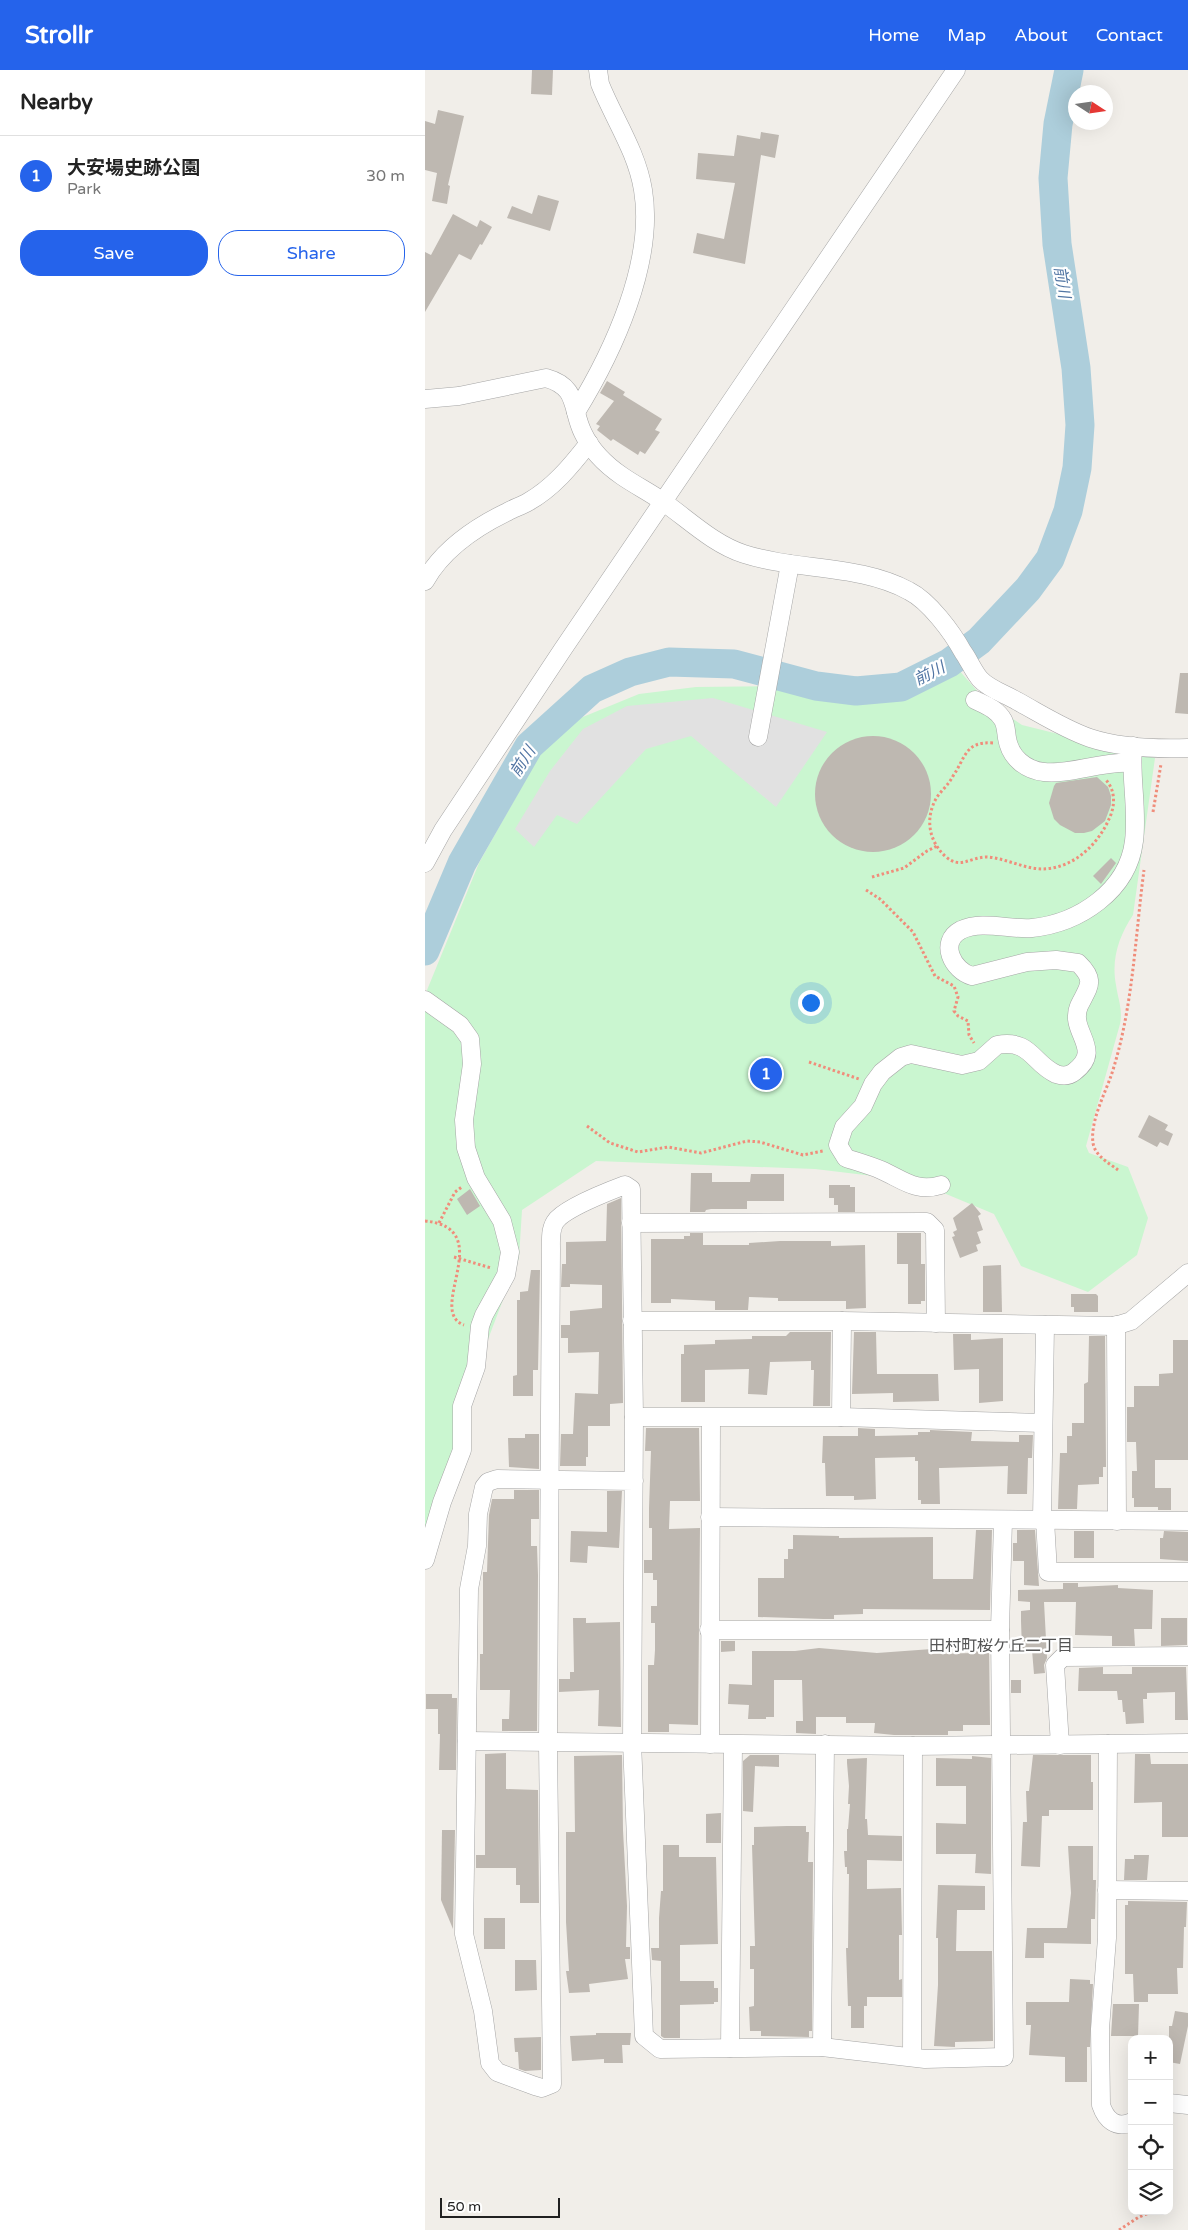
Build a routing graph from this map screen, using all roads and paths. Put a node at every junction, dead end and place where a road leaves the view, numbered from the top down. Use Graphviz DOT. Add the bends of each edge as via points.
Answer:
graph roads {
  1 [pos="598,70"];
  2 [pos="956,70"];
  3 [pos="425,400"];
  4 [pos="576,412"];
  5 [pos="589,443"];
  6 [pos="663,502"];
  7 [pos="790,564"];
  8 [pos="425,581"];
  9 [pos="975,700"];
  10 [pos="758,736"];
  11 [pos="1009,745"];
  12 [pos="1188,748"];
  13 [pos="1164,749"];
  14 [pos="1132,754"];
  15 [pos="1091,766"];
  16 [pos="1152,817"];
  17 [pos="937,846"];
  18 [pos="425,862"];
  19 [pos="1145,864"];
  20 [pos="872,877"];
  21 [pos="866,890"];
  22 [pos="425,1000"];
  23 [pos="988,1052"];
  24 [pos="809,1062"];
  25 [pos="873,1084"];
  26 [pos="587,1126"];
  27 [pos="839,1144"];
  28 [pos="1118,1170"];
  29 [pos="941,1185"];
  30 [pos="487,1196"];
  31 [pos="425,1221"];
  32 [pos="439,1223"];
  33 [pos="631,1223"];
  34 [pos="454,1257"];
  35 [pos="453,1264"];
  36 [pos="507,1272"];
  37 [pos="1188,1273"];
  38 [pos="449,1317"];
  39 [pos="842,1320"];
  40 [pos="632,1321"];
  41 [pos="936,1322"];
  42 [pos="1045,1325"];
  43 [pos="1116,1325"];
  44 [pos="480,1326"];
  45 [pos="634,1417"];
  46 [pos="841,1417"];
  47 [pos="711,1418"];
  48 [pos="1043,1423"];
  49 [pos="551,1479"];
  50 [pos="634,1481"];
  51 [pos="710,1517"];
  52 [pos="1003,1520"];
  53 [pos="1043,1520"];
  54 [pos="1188,1520"];
  55 [pos="1117,1521"];
  56 [pos="425,1560"];
  57 [pos="1188,1572"];
  58 [pos="709,1630"];
  59 [pos="1000,1630"];
  60 [pos="1188,1656"];
  61 [pos="467,1741"];
  62 [pos="632,1742"];
  63 [pos="548,1743"];
  64 [pos="1188,1743"];
  65 [pos="710,1744"];
  66 [pos="825,1744"];
  67 [pos="1108,1744"];
  68 [pos="733,1745"];
  69 [pos="1001,1745"];
  70 [pos="1060,1745"];
  71 [pos="913,1746"];
  72 [pos="1107,1890"];
  73 [pos="1188,1890"];
  74 [pos="822,2047"];
  75 [pos="730,2048"];
  76 [pos="912,2058"];
  77 [pos="1173,2103"];
  78 [pos="1188,2105"];
  79 [pos="1128,2123"];
  80 [pos="1144,2215"];
  81 [pos="1119,2230"];
  1 -- 4 [label="street" via="600,84 637,167 643,189 645,222 636,285 627,311"];
  2 -- 6 [label="street"];
  3 -- 4 [label="street" via="546,378 557,381 568,390"];
  4 -- 5 [label="street"];
  5 -- 6 [label="street" via="620,475"];
  5 -- 8 [label="street" via="563,475 529,502 481,526 442,556"];
  6 -- 7 [label="street" via="726,548"];
  6 -- 18 [label="street" via="443,830"];
  7 -- 10 [label="street"];
  7 -- 14 [label="street" via="856,574 909,591 945,625 980,679 1056,723"];
  9 -- 11 [label="street" via="999,714 1004,721"];
  11 -- 15 [label="street" via="1016,759 1033,770 1045,772"];
  11 -- 17 [label="path" via="981,743 965,754 955,775 936,799 929,818"];
  12 -- 13 [label="street"];
  13 -- 14 [label="street"];
  13 -- 16 [label="path"];
  14 -- 15 [label="street" via="1111,763"];
  14 -- 23 [label="street" via="1133,847 1125,870 1104,898 1060,923 1028,928 967,928 954,936 950,945 949,952 957,967 972,976 1027,962 1056,960 1078,963 1090,977 1077,1013 1077,1024 1085,1041 1086,1060 1071,1074 1062,1076 1049,1070 1020,1046 1005,1043"];
  15 -- 17 [label="path" via="1109,783 1114,805 1101,834 1076,860 1045,869 991,857 963,864 952,862"];
  17 -- 20 [label="path" via="904,868"];
  19 -- 28 [label="path" via="1120,1048 1093,1136 1097,1153"];
  21 -- 23 [label="path" via="881,899 913,932 935,976 954,986 958,997 954,1011 968,1021 969,1035 974,1043"];
  22 -- 30 [label="street" via="460,1024 470,1039 472,1054 464,1131 471,1168"];
  23 -- 25 [label="street" via="979,1061 962,1065 911,1054 891,1064"];
  24 -- 25 [label="path"];
  25 -- 27 [label="street" via="863,1106 843,1127"];
  26 -- 27 [label="path" via="610,1144 638,1152 668,1147 701,1153 753,1141 803,1154 820,1152"];
  27 -- 29 [label="street" via="846,1158 907,1184 923,1188"];
  30 -- 32 [label="path" via="482,1197 469,1186 459,1188"];
  30 -- 36 [label="street" via="505,1231 510,1252"];
  31 -- 32 [label="path"];
  32 -- 34 [label="path" via="454,1235"];
  33 -- 40 [label="street"];
  33 -- 41 [label="street" via="927,1222 935,1230"];
  33 -- 49 [label="street" via="631,1189 625,1185 559,1216 552,1230"];
  34 -- 35 [label="path"];
  34 -- 36 [label="path"];
  36 -- 44 [label="street"];
  37 -- 43 [label="street" via="1131,1321"];
  38 -- 44 [label="path" via="460,1324"];
  39 -- 40 [label="street"];
  39 -- 41 [label="street"];
  39 -- 46 [label="street"];
  40 -- 45 [label="street"];
  41 -- 42 [label="street"];
  42 -- 43 [label="street"];
  42 -- 48 [label="street"];
  43 -- 55 [label="street"];
  44 -- 56 [label="street" via="476,1368 461,1406 462,1450"];
  45 -- 47 [label="street"];
  45 -- 50 [label="street"];
  46 -- 47 [label="street"];
  46 -- 48 [label="street"];
  47 -- 51 [label="street"];
  48 -- 53 [label="street"];
  49 -- 50 [label="street"];
  49 -- 61 [label="street" via="497,1479 484,1487 469,1589"];
  49 -- 63 [label="street"];
  50 -- 62 [label="street"];
  51 -- 52 [label="street"];
  51 -- 58 [label="street"];
  52 -- 53 [label="street"];
  52 -- 59 [label="street"];
  53 -- 55 [label="street"];
  53 -- 57 [label="street" via="1048,1572"];
  54 -- 55 [label="street"];
  58 -- 59 [label="street"];
  58 -- 65 [label="street"];
  59 -- 69 [label="street"];
  60 -- 70 [label="street" via="1063,1657 1055,1666"];
  61 -- 63 [label="street"];
  61 -- 63 [label="street" via="464,1927 483,2011 490,2062 497,2072 542,2088 551,2084"];
  62 -- 63 [label="street"];
  62 -- 65 [label="street"];
  62 -- 75 [label="street" via="644,2036 660,2049"];
  64 -- 67 [label="street"];
  65 -- 68 [label="street"];
  66 -- 68 [label="street"];
  66 -- 71 [label="street"];
  66 -- 74 [label="street"];
  67 -- 70 [label="street"];
  67 -- 72 [label="street"];
  68 -- 75 [label="street"];
  69 -- 70 [label="street"];
  69 -- 71 [label="street"];
  69 -- 76 [label="street" via="1004,2057"];
  71 -- 76 [label="street"];
  72 -- 73 [label="street"];
  72 -- 79 [label="street" via="1101,2105 1115,2124"];
  74 -- 75 [label="street"];
  74 -- 76 [label="street"];
  77 -- 78 [label="street"];
  80 -- 81 [label="path"];
}
